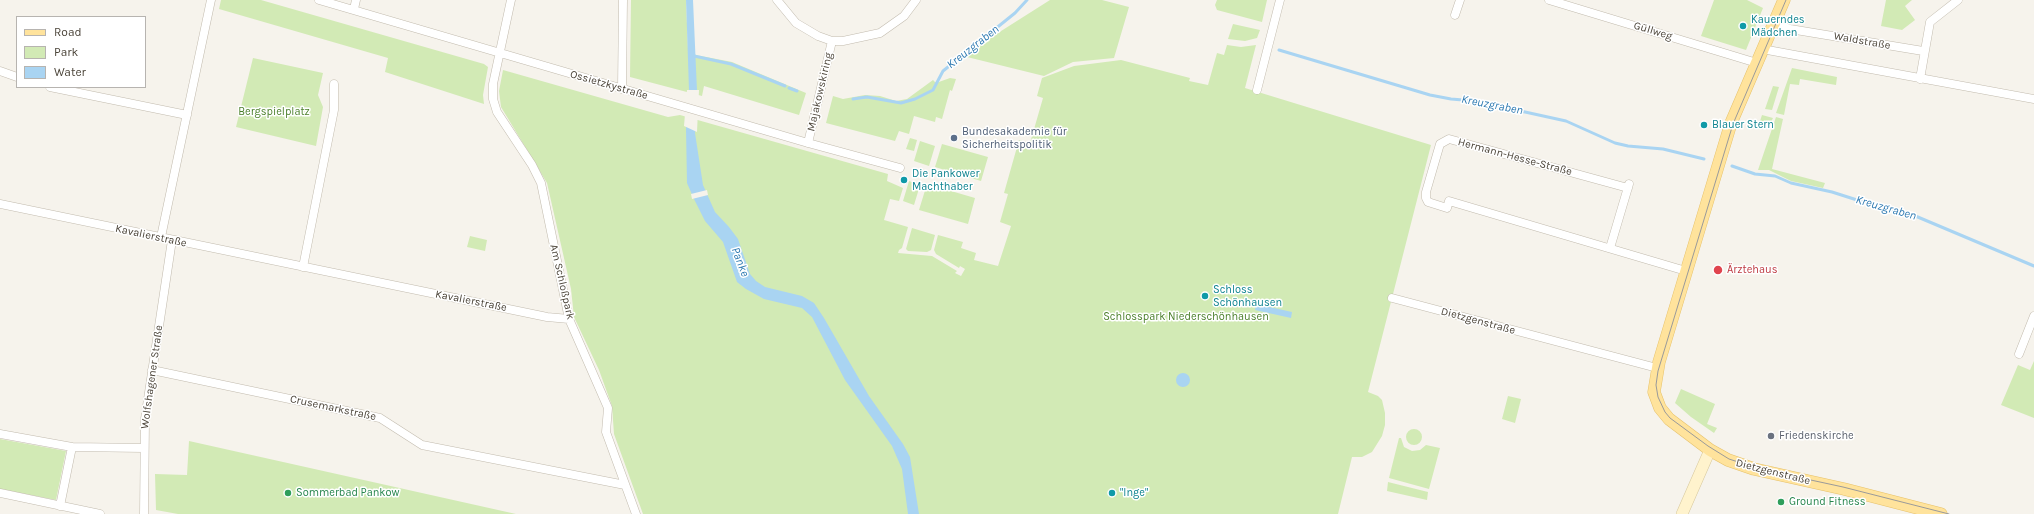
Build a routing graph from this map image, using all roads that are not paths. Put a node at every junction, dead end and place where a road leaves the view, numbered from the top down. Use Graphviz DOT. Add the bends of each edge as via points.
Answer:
graph roads {
  1 [pos="211,0"];
  2 [pos="319,0"];
  3 [pos="356,0"];
  4 [pos="511,0"];
  5 [pos="623,0"];
  6 [pos="777,0"];
  7 [pos="916,0"];
  8 [pos="1280,0"];
  9 [pos="1460,0"];
  10 [pos="1549,0"];
  11 [pos="1784,0"];
  12 [pos="1958,0"];
  13 [pos="354,10"];
  14 [pos="1455,14"];
  15 [pos="1774,23"];
  16 [pos="832,41"];
  17 [pos="1762,50"];
  18 [pos="1924,52"];
  19 [pos="500,53"];
  20 [pos="1757,63"];
  21 [pos="0,71"];
  22 [pos="16,77"];
  23 [pos="1920,79"];
  24 [pos="334,84"];
  25 [pos="55,88"];
  26 [pos="622,89"];
  27 [pos="1257,90"];
  28 [pos="2034,99"];
  29 [pos="187,115"];
  30 [pos="808,143"];
  31 [pos="900,168"];
  32 [pos="0,204"];
  33 [pos="161,237"];
  34 [pos="172,240"];
  35 [pos="1610,248"];
  36 [pos="303,267"];
  37 [pos="1686,271"];
  38 [pos="1392,298"];
  39 [pos="2034,316"];
  40 [pos="569,319"];
  41 [pos="2018,354"];
  42 [pos="1658,365"];
  43 [pos="152,370"];
  44 [pos="0,434"];
  45 [pos="72,447"];
  46 [pos="144,448"];
  47 [pos="1710,450"];
  48 [pos="625,486"];
  49 [pos="0,493"];
  50 [pos="60,506"];
  51 [pos="100,514"];
  52 [pos="144,514"];
  53 [pos="636,514"];
  54 [pos="1682,514"];
  55 [pos="1941,514"];
  1 -- 29 [label="street"];
  2 -- 13 [label="street, Ossietzkystraße"];
  3 -- 13 [label="street"];
  4 -- 19 [label="street, Am Schloßpark"];
  5 -- 26 [label="street"];
  6 -- 16 [label="street, Majakowskiring" via="796,23"];
  7 -- 16 [label="street, Majakowskiring" via="904,16 880,33 855,40"];
  8 -- 27 [label="street"];
  9 -- 14 [label="street"];
  10 -- 20 [label="street, Güllweg"];
  11 -- 15 [label="main road"];
  12 -- 18 [label="street" via="1930,22"];
  13 -- 19 [label="street, Ossietzkystraße"];
  15 -- 17 [label="main road"];
  15 -- 18 [label="street, Waldstraße"];
  16 -- 30 [label="street, Majakowskiring"];
  17 -- 20 [label="main road"];
  17 -- 23 [label="street"];
  18 -- 23 [label="street"];
  19 -- 26 [label="street, Ossietzkystraße"];
  19 -- 40 [label="street, Am Schloßpark" via="492,84 494,104 541,183"];
  20 -- 37 [label="main road" via="1731,123"];
  21 -- 22 [label="street"];
  23 -- 28 [label="street"];
  24 -- 36 [label="street" via="334,110"];
  25 -- 29 [label="street"];
  26 -- 30 [label="street, Ossietzkystraße"];
  29 -- 33 [label="street"];
  30 -- 31 [label="street, Ossietzkystraße"];
  32 -- 33 [label="street, Kavalierstraße"];
  33 -- 34 [label="street, Kavalierstraße"];
  34 -- 36 [label="street, Kavalierstraße"];
  34 -- 43 [label="street, Wolfshagener Straße"];
  35 -- 35 [label="street, Hermann-Hesse-Straße" via="1449,201 1447,208 1428,202 1426,192 1440,144 1449,139 1629,186"];
  35 -- 37 [label="street, Hermann-Hesse-Straße"];
  36 -- 40 [label="street, Kavalierstraße" via="547,317"];
  37 -- 42 [label="main road"];
  38 -- 42 [label="street, Dietzgenstraße"];
  39 -- 41 [label="street"];
  40 -- 48 [label="street, Am Schloßpark" via="608,408 606,432"];
  42 -- 47 [label="main road, Dietzgenstraße" via="1654,392 1660,408 1669,419"];
  43 -- 46 [label="street, Wolfshagener Straße"];
  43 -- 48 [label="street, Crusemarkstraße" via="380,418 422,445"];
  44 -- 45 [label="street"];
  45 -- 46 [label="street"];
  45 -- 50 [label="street"];
  46 -- 52 [label="street, Wolfshagener Straße"];
  47 -- 54 [label="main road"];
  47 -- 55 [label="main road, Dietzgenstraße" via="1728,460 1754,469"];
  48 -- 53 [label="street, Am Schloßpark"];
  49 -- 50 [label="street"];
  50 -- 51 [label="street"];
}
